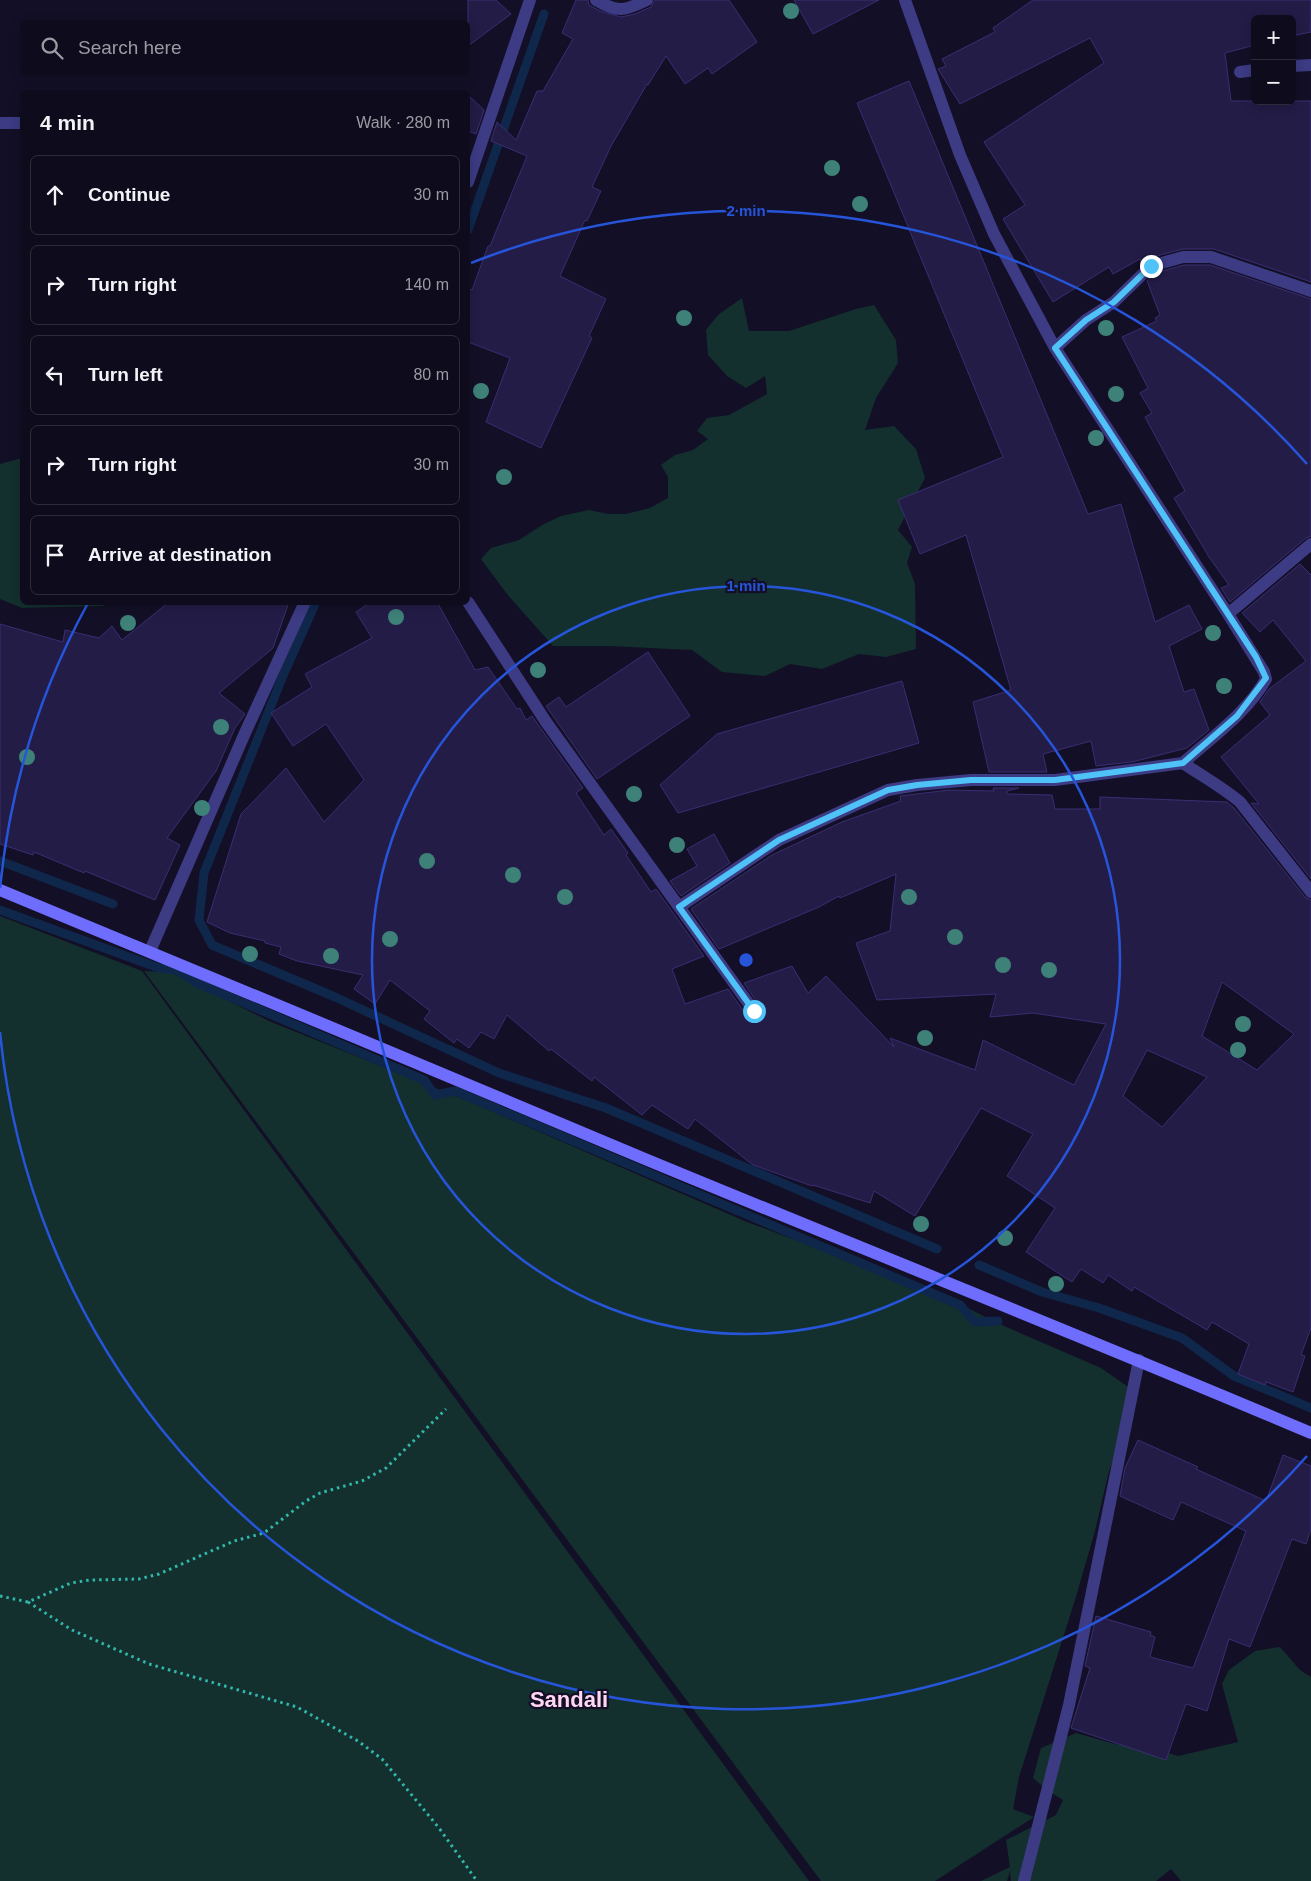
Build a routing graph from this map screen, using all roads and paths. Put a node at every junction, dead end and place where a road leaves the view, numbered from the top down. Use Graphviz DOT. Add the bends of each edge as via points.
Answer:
graph roads {
  1 [pos="530,0"];
  2 [pos="596,0"];
  3 [pos="647,0"];
  4 [pos="905,0"];
  5 [pos="1311,65"];
  6 [pos="1296,66"];
  7 [pos="1251,71"];
  8 [pos="1240,72"];
  9 [pos="0,123"];
  10 [pos="20,123"];
  11 [pos="470,176"];
  12 [pos="1311,291"];
  13 [pos="1055,348"];
  14 [pos="1311,544"];
  15 [pos="304,605"];
  16 [pos="470,605"];
  17 [pos="1228,614"];
  18 [pos="1183,763"];
  19 [pos="0,890"];
  20 [pos="1311,892"];
  21 [pos="679,907"];
  22 [pos="150,951"];
  23 [pos="754,1011"];
  24 [pos="1139,1360"];
  25 [pos="446,1409"];
  26 [pos="1311,1433"];
  27 [pos="0,1596"];
  28 [pos="28,1602"];
  29 [pos="477,1881"];
  30 [pos="1024,1881"];
  1 -- 11 [label="street"];
  2 -- 3 [label="street" via="610,9 632,8"];
  4 -- 13 [label="street" via="960,155 990,226"];
  5 -- 6 [label="street"];
  7 -- 8 [label="street"];
  9 -- 10 [label="street"];
  12 -- 13 [label="street" via="1211,257 1183,257 1151,266 1114,302 1086,320"];
  13 -- 17 [label="street"];
  14 -- 17 [label="street"];
  15 -- 22 [label="street"];
  16 -- 21 [label="street" via="546,722"];
  17 -- 18 [label="street" via="1266,678 1237,716"];
  18 -- 20 [label="street" via="1240,802"];
  18 -- 21 [label="street" via="1055,780 971,780 888,790 779,840"];
  19 -- 22 [label="street"];
  21 -- 23 [label="street"];
  22 -- 24 [label="street" via="656,1163"];
  24 -- 26 [label="street"];
  24 -- 30 [label="street" via="1069,1705"];
  25 -- 28 [label="path" via="386,1468 362,1481 313,1497 264,1533 234,1541 159,1574 139,1579 71,1583"];
  27 -- 28 [label="path"];
  28 -- 29 [label="path" via="72,1630 149,1664 297,1707 358,1741 382,1759 439,1828"];
}
